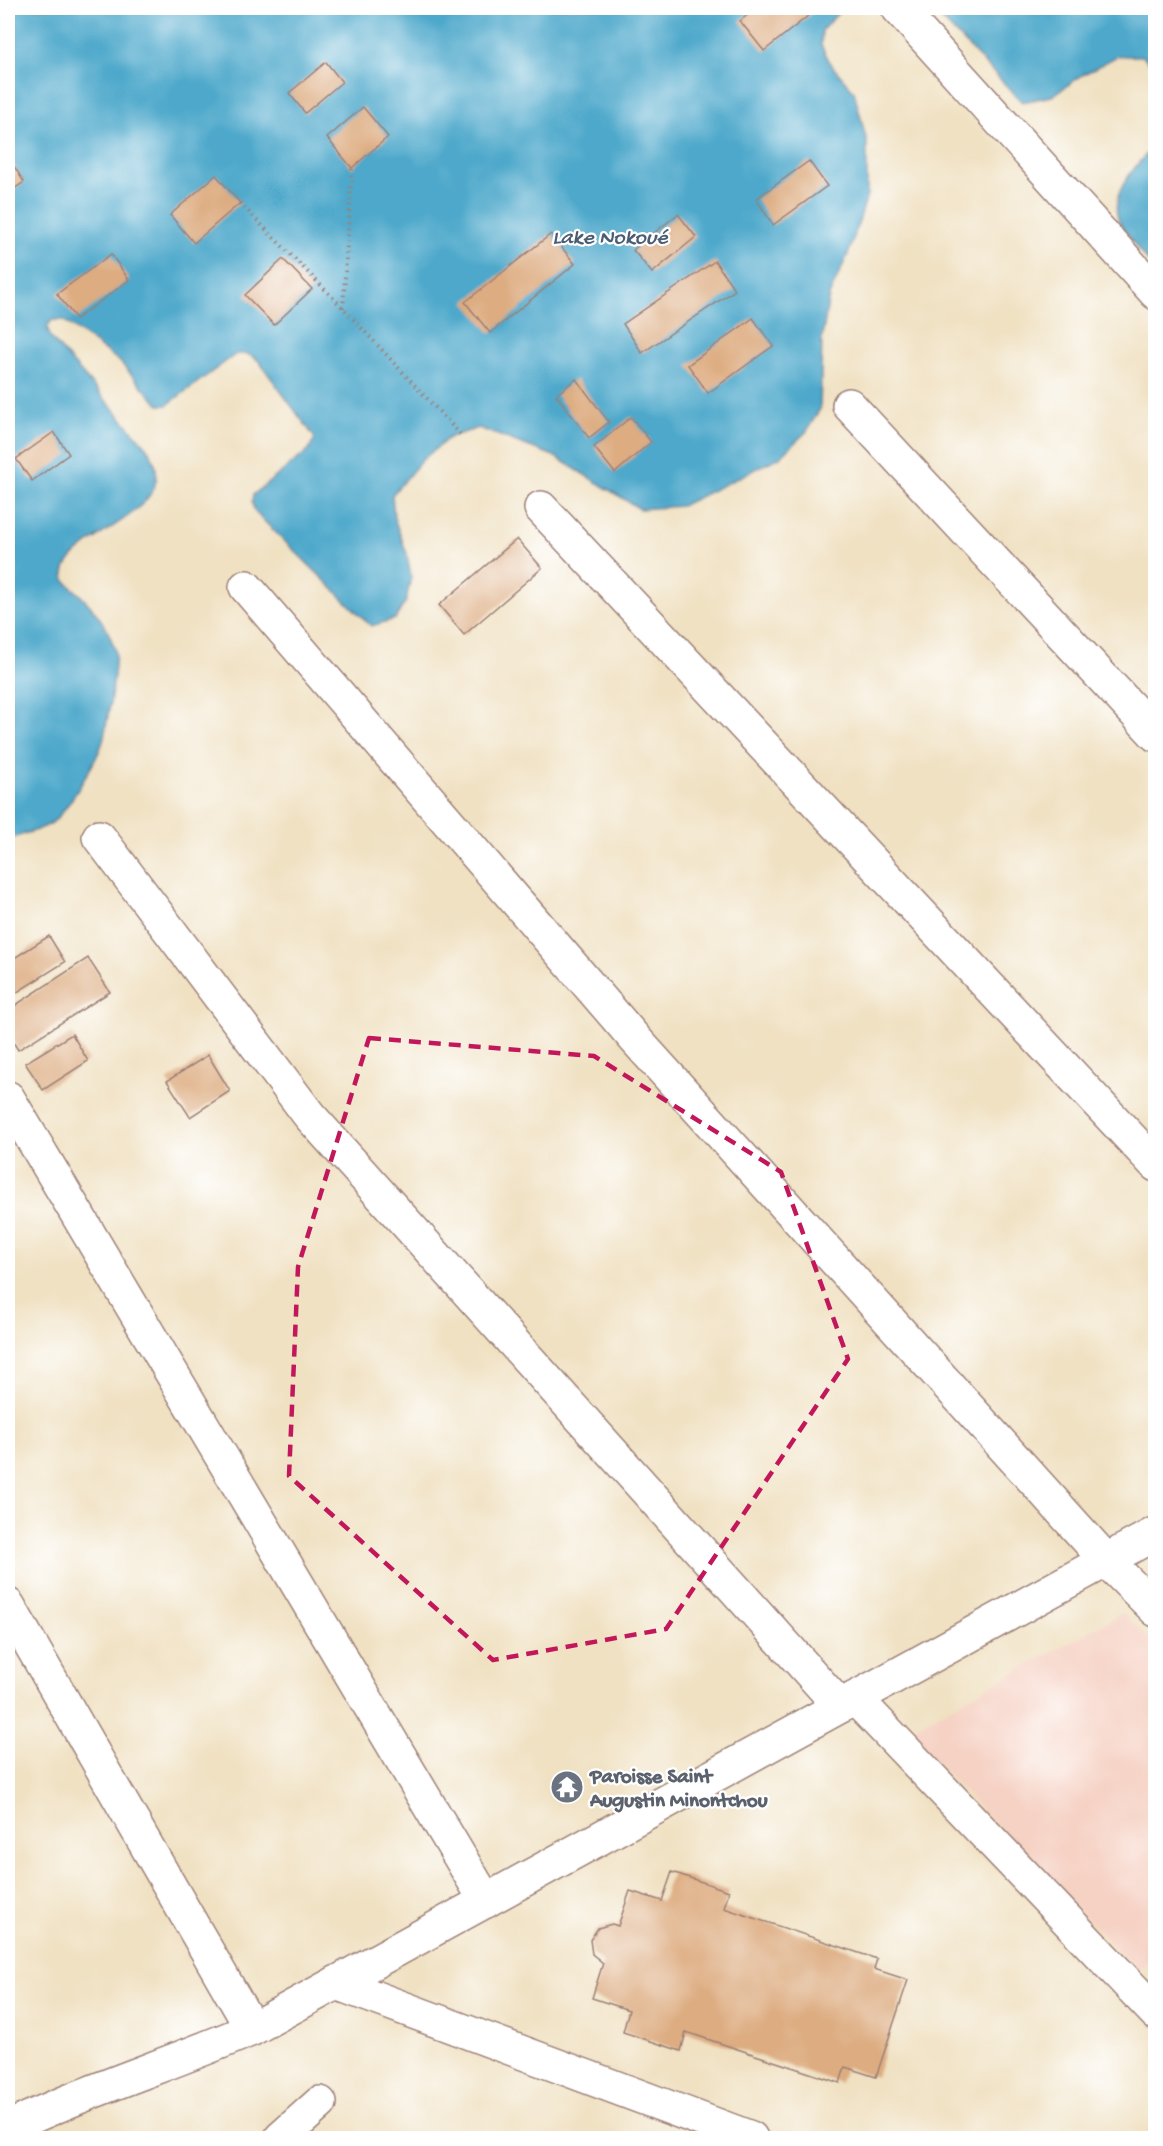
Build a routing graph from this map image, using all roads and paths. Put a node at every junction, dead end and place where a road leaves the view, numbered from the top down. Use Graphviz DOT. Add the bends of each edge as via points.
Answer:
graph roads {
  1 [pos="898,8"];
  2 [pos="352,168"];
  3 [pos="240,203"];
  4 [pos="1155,293"];
  5 [pos="343,308"];
  6 [pos="849,405"];
  7 [pos="460,434"];
  8 [pos="541,508"];
  9 [pos="246,587"];
  10 [pos="1155,735"];
  11 [pos="99,837"];
  12 [pos="8,1098"];
  13 [pos="1155,1165"];
  14 [pos="1155,1533"];
  15 [pos="1106,1560"];
  16 [pos="8,1605"];
  17 [pos="1155,1610"];
  18 [pos="848,1702"];
  19 [pos="486,1901"];
  20 [pos="336,1983"];
  21 [pos="1155,2013"];
  22 [pos="252,2029"];
  23 [pos="320,2103"];
  24 [pos="8,2128"];
  25 [pos="730,2135"];
  26 [pos="281,2139"];
  1 -- 4 [label="street"];
  2 -- 5 [label="path"];
  3 -- 5 [label="path"];
  5 -- 7 [label="path"];
  6 -- 10 [label="street"];
  8 -- 13 [label="street"];
  9 -- 15 [label="street" via="636,1040"];
  11 -- 18 [label="street" via="309,1115"];
  12 -- 19 [label="street"];
  14 -- 15 [label="street"];
  15 -- 17 [label="street"];
  15 -- 18 [label="street"];
  16 -- 22 [label="street"];
  18 -- 19 [label="street"];
  18 -- 21 [label="street"];
  19 -- 20 [label="street"];
  20 -- 22 [label="street"];
  20 -- 25 [label="street"];
  22 -- 24 [label="street" via="193,2055 55,2105"];
  23 -- 26 [label="street"];
}
